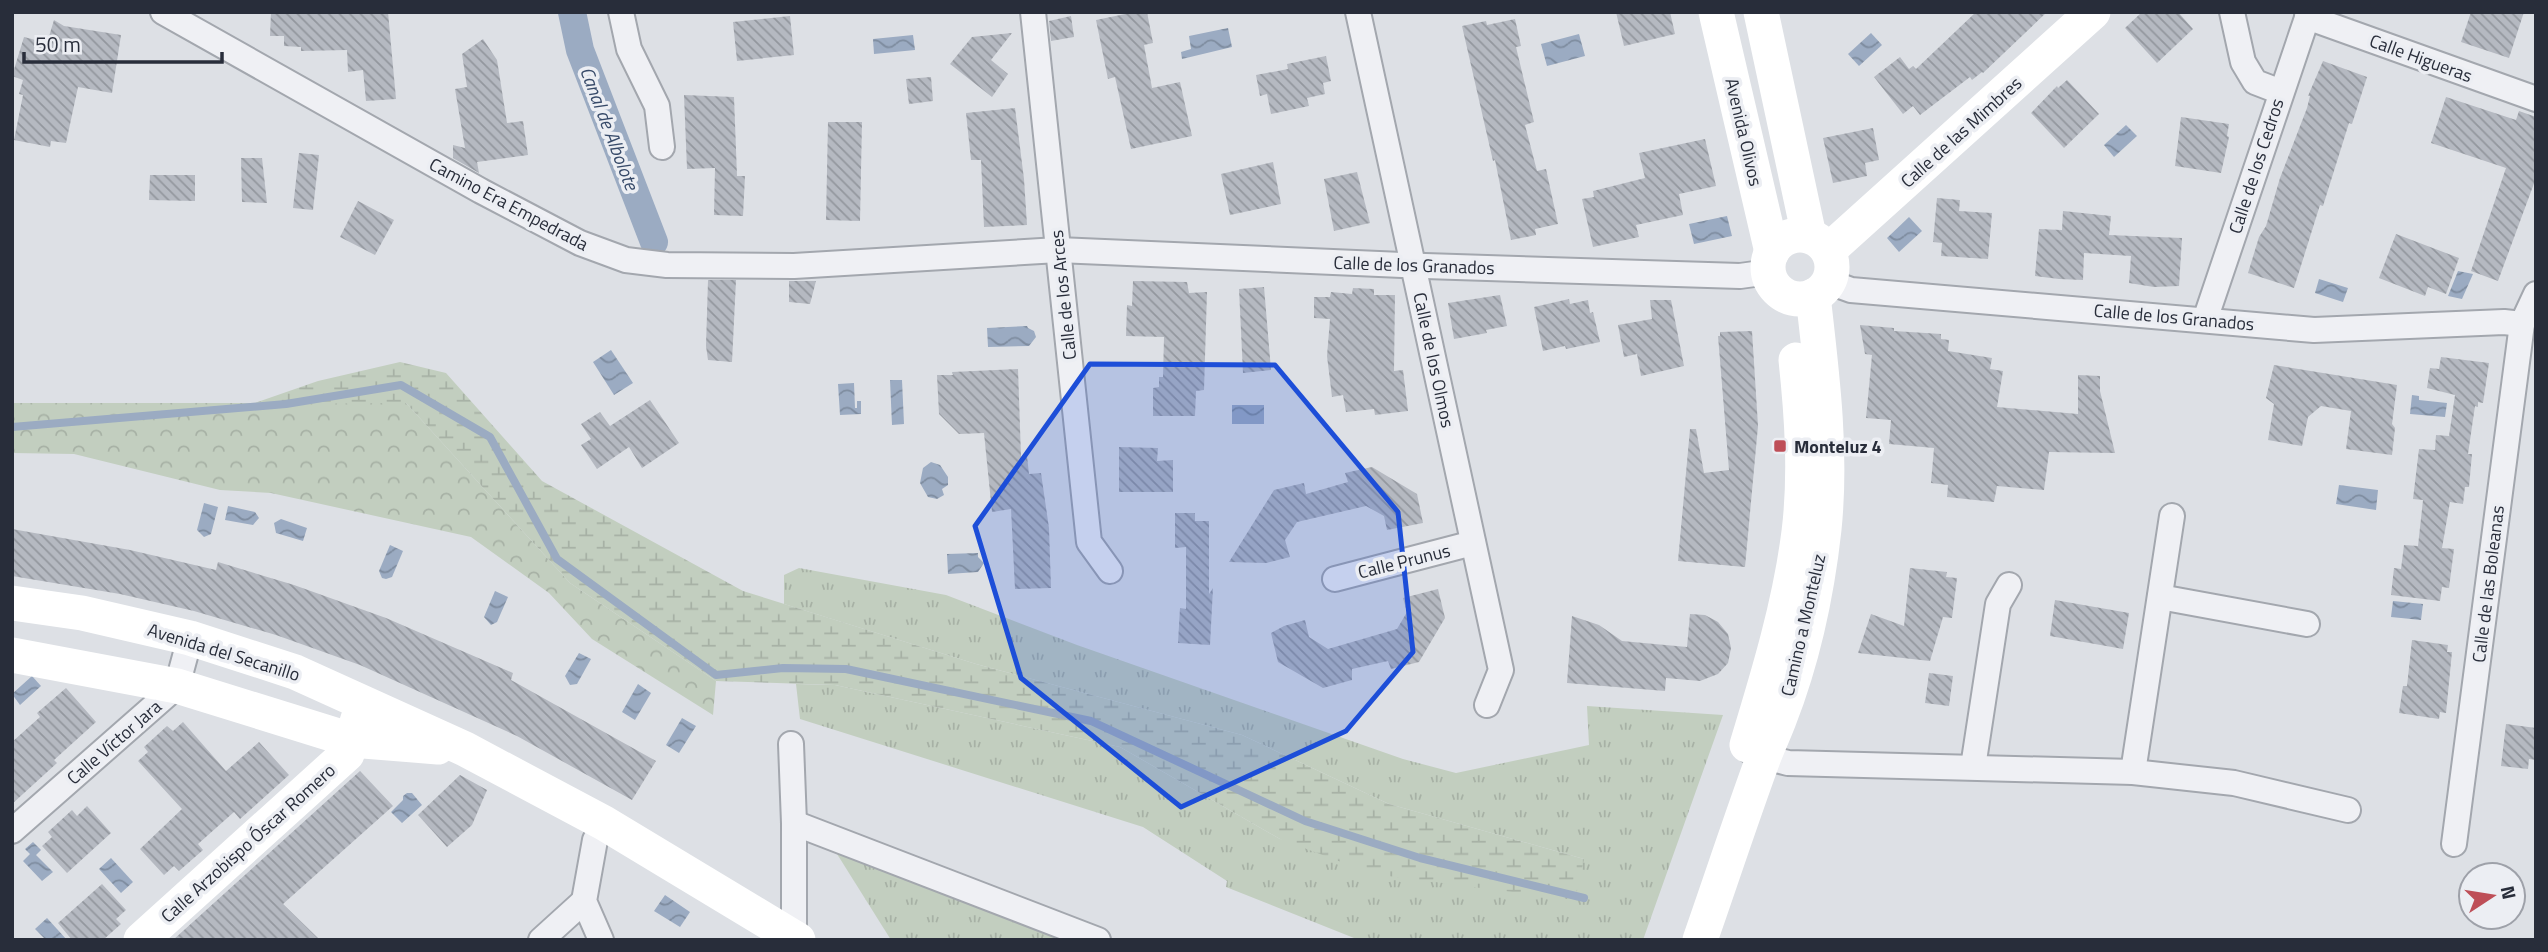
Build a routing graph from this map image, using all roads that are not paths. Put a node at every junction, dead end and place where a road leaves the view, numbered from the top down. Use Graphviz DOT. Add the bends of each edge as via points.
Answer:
graph roads {
  1 [pos="163,12"];
  2 [pos="621,12"];
  3 [pos="1033,12"];
  4 [pos="1358,12"];
  5 [pos="1716,12"];
  6 [pos="1761,12"];
  7 [pos="2093,12"];
  8 [pos="2232,12"];
  9 [pos="2308,15"];
  10 [pos="2281,92"];
  11 [pos="2536,99"];
  12 [pos="662,148"];
  13 [pos="1058,250"];
  14 [pos="1413,265"];
  15 [pos="1801,270"];
  16 [pos="2536,294"];
  17 [pos="2205,320"];
  18 [pos="2522,324"];
  19 [pos="2172,516"];
  20 [pos="1474,543"];
  21 [pos="1110,571"];
  22 [pos="1335,579"];
  23 [pos="2009,585"];
  24 [pos="2160,597"];
  25 [pos="12,603"];
  26 [pos="2307,624"];
  27 [pos="190,638"];
  28 [pos="12,655"];
  29 [pos="177,686"];
  30 [pos="363,704"];
  31 [pos="1487,705"];
  32 [pos="351,740"];
  33 [pos="791,744"];
  34 [pos="466,749"];
  35 [pos="1755,753"];
  36 [pos="1973,767"];
  37 [pos="2133,772"];
  38 [pos="2348,810"];
  39 [pos="604,823"];
  40 [pos="794,823"];
  41 [pos="12,831"];
  42 [pos="2454,844"];
  43 [pos="584,901"];
  44 [pos="796,938"];
  45 [pos="141,940"];
  46 [pos="541,940"];
  47 [pos="601,940"];
  48 [pos="1098,940"];
  49 [pos="1676,940"];
  50 [pos="1700,940"];
  1 -- 13 [label="street, Camino Era Empedrada" via="481,191 580,243 626,260 667,265 794,266"];
  2 -- 12 [label="street" via="629,49 657,106"];
  3 -- 13 [label="street, Calle de los Arces"];
  4 -- 14 [label="street, Calle de los Olmos"];
  5 -- 15 [label="street, Avenida Olivos"];
  6 -- 15 [label="street"];
  7 -- 15 [label="street, Calle de las Mimbres"];
  8 -- 10 [label="street" via="2243,62 2255,82"];
  9 -- 10 [label="street, Calle de los Cedros"];
  9 -- 11 [label="street, Calle Higueras"];
  10 -- 17 [label="street, Calle de los Cedros"];
  13 -- 14 [label="street, Calle de los Granados"];
  13 -- 21 [label="street, Calle de los Arces" via="1088,542"];
  14 -- 15 [label="street, Calle de los Granados" via="1740,276"];
  14 -- 20 [label="street, Calle de los Olmos"];
  15 -- 17 [label="street, Calle de los Granados" via="1851,290"];
  15 -- 35 [label="street, Camino a Monteluz" via="1800,530"];
  16 -- 18 [label="street, Calle de las Boleanas"];
  17 -- 18 [label="street, Calle de los Granados" via="2314,330"];
  18 -- 42 [label="street, Calle de las Boleanas"];
  19 -- 24 [label="street"];
  20 -- 22 [label="street, Calle Prunus"];
  20 -- 31 [label="street, Calle de los Olmos" via="1501,670"];
  23 -- 36 [label="street" via="1998,604"];
  24 -- 26 [label="street"];
  24 -- 37 [label="street"];
  25 -- 27 [label="street, Avenida del Secanillo" via="82,613"];
  27 -- 29 [label="street, Calle Víctor Jara"];
  27 -- 30 [label="street, Avenida del Secanillo" via="295,671"];
  28 -- 29 [label="street, Avenida del Secanillo"];
  29 -- 32 [label="street, Avenida del Secanillo"];
  29 -- 41 [label="street, Calle Víctor Jara"];
  30 -- 32 [label="street, Calle Arzobispo Óscar Romero"];
  30 -- 34 [label="street, Avenida del Secanillo"];
  32 -- 34 [label="street, Avenida del Secanillo"];
  32 -- 45 [label="street, Calle Arzobispo Óscar Romero" via="347,754"];
  33 -- 40 [label="street"];
  34 -- 39 [label="street, Avenida del Secanillo"];
  35 -- 36 [label="street" via="1788,763"];
  35 -- 49 [label="street, Camino a Monteluz"];
  35 -- 50 [label="street, Camino a Monteluz"];
  36 -- 37 [label="street"];
  37 -- 38 [label="street" via="2234,783"];
  39 -- 43 [label="street" via="595,840"];
  39 -- 44 [label="street, Avenida del Secanillo"];
  40 -- 44 [label="street"];
  40 -- 48 [label="street"];
  43 -- 46 [label="street"];
  43 -- 47 [label="street"];
}
